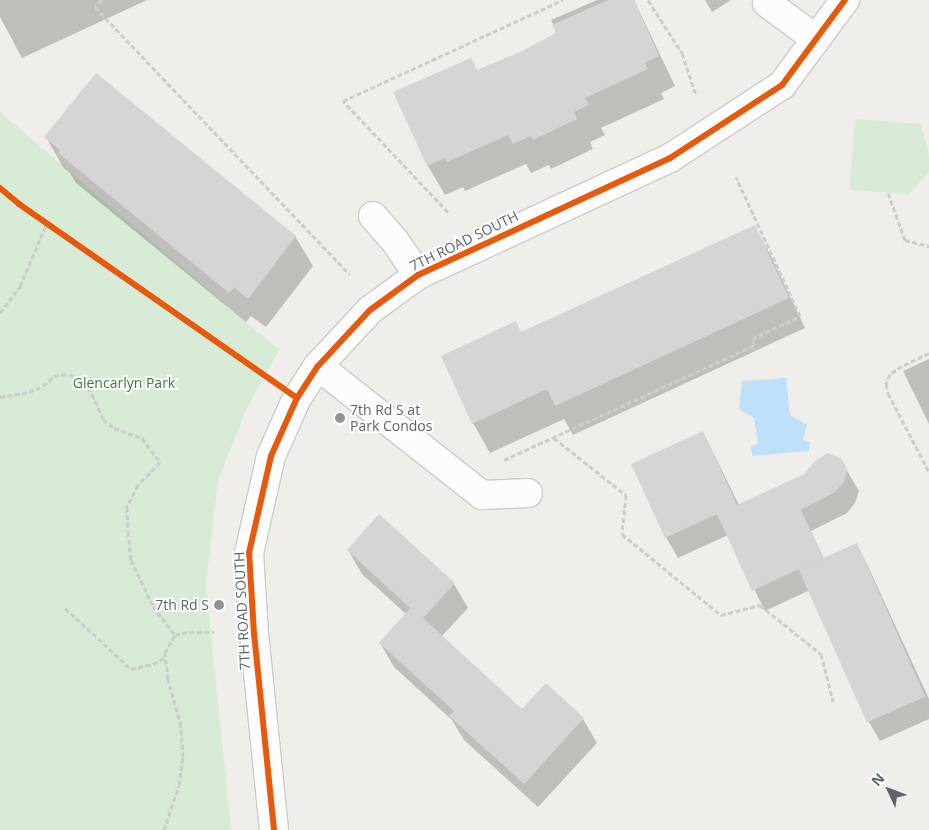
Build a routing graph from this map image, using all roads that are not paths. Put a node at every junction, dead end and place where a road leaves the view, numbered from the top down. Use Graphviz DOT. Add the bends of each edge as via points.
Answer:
graph roads {
  1 [pos="845,0"];
  2 [pos="767,2"];
  3 [pos="816,38"];
  4 [pos="373,216"];
  5 [pos="418,275"];
  6 [pos="318,366"];
  7 [pos="528,493"];
  8 [pos="274,830"];
  1 -- 3 [label="street, 7TH ROAD SOUTH"];
  2 -- 3 [label="street"];
  3 -- 5 [label="street, 7TH ROAD SOUTH" via="782,85 670,158"];
  4 -- 5 [label="street"];
  5 -- 6 [label="street, 7TH ROAD SOUTH" via="370,310"];
  6 -- 7 [label="street" via="482,495"];
  6 -- 8 [label="street, 7TH ROAD SOUTH" via="298,398 272,456 249,553"];
}
